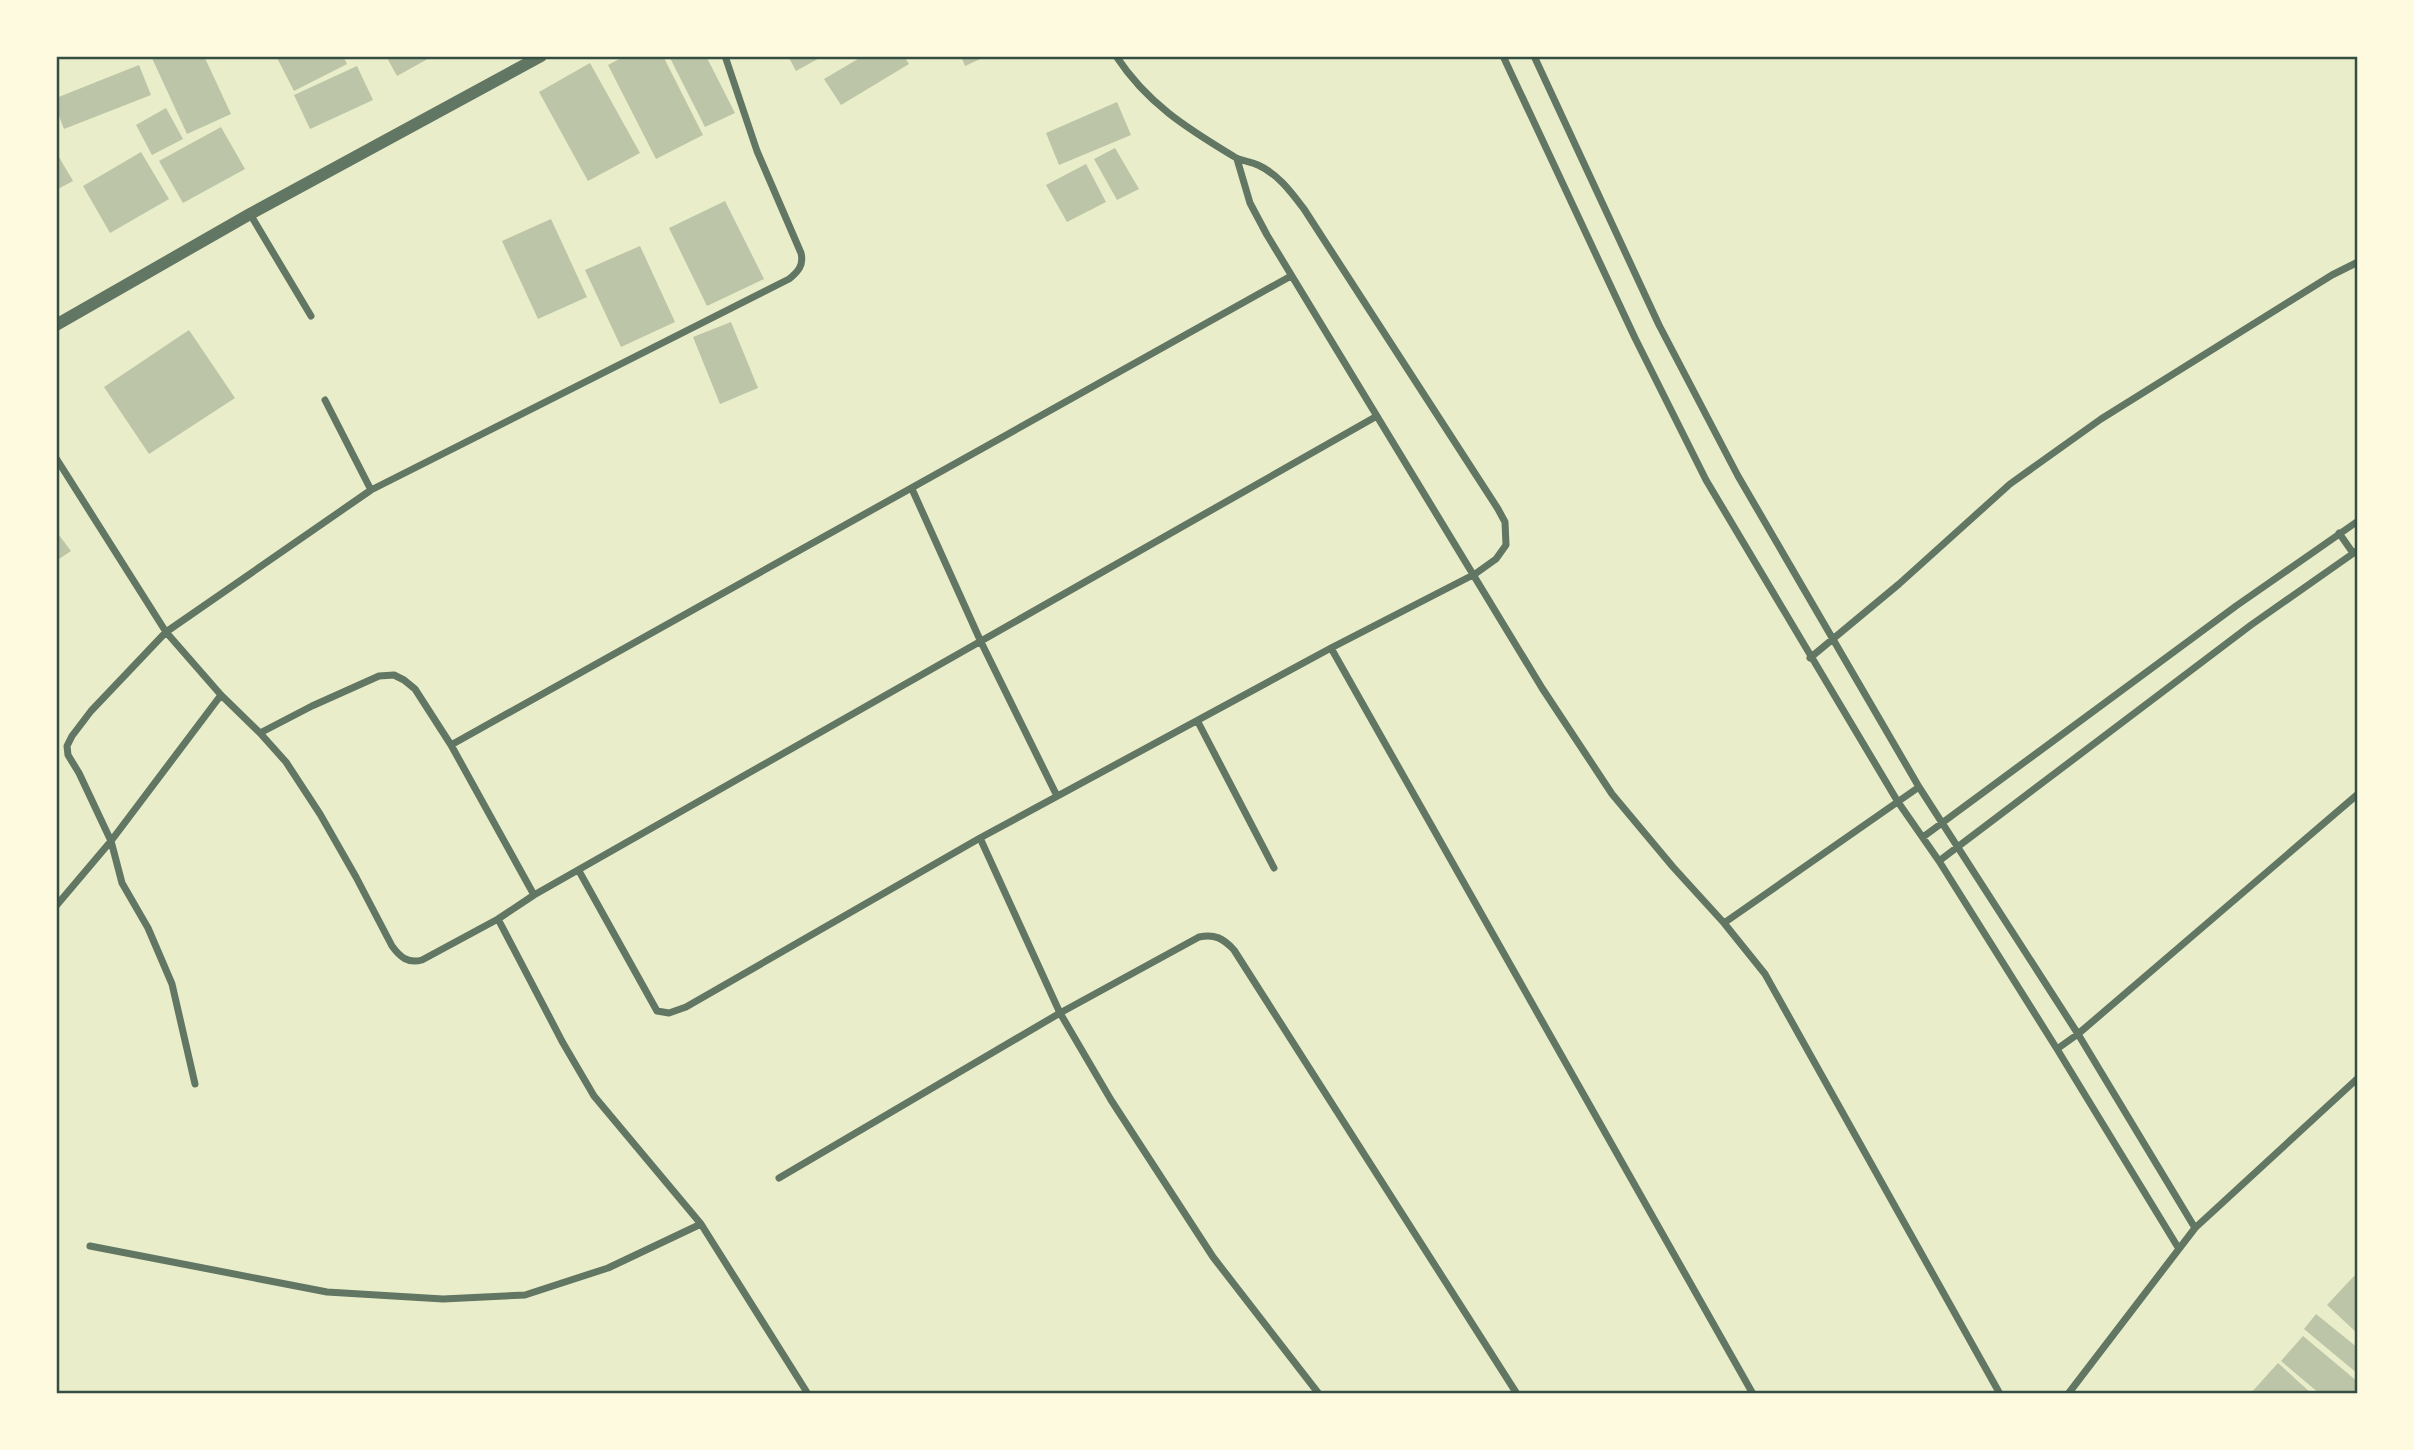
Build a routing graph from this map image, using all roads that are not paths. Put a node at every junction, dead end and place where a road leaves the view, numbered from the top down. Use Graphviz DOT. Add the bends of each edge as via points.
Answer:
graph roads {
  1 [pos="541,56"];
  2 [pos="725,56"];
  3 [pos="1116,56"];
  4 [pos="1503,56"];
  5 [pos="1534,56"];
  6 [pos="1237,159"];
  7 [pos="250,214"];
  8 [pos="2358,262"];
  9 [pos="1291,276"];
  10 [pos="311,316"];
  11 [pos="56,325"];
  12 [pos="325,400"];
  13 [pos="1377,416"];
  14 [pos="56,458"];
  15 [pos="912,489"];
  16 [pos="371,490"];
  17 [pos="2358,521"];
  18 [pos="2339,533"];
  19 [pos="2356,552"];
  20 [pos="1475,574"];
  21 [pos="166,632"];
  22 [pos="1832,639"];
  23 [pos="981,642"];
  24 [pos="1331,648"];
  25 [pos="1810,657"];
  26 [pos="220,695"];
  27 [pos="1198,722"];
  28 [pos="260,733"];
  29 [pos="452,745"];
  30 [pos="1919,787"];
  31 [pos="2358,794"];
  32 [pos="1057,796"];
  33 [pos="1898,802"];
  34 [pos="1944,822"];
  35 [pos="1923,837"];
  36 [pos="980,838"];
  37 [pos="111,841"];
  38 [pos="1958,845"];
  39 [pos="1939,861"];
  40 [pos="1274,868"];
  41 [pos="579,871"];
  42 [pos="534,895"];
  43 [pos="56,906"];
  44 [pos="498,919"];
  45 [pos="1724,923"];
  46 [pos="1060,1013"];
  47 [pos="2078,1034"];
  48 [pos="2057,1049"];
  49 [pos="2358,1078"];
  50 [pos="195,1084"];
  51 [pos="779,1178"];
  52 [pos="701,1224"];
  53 [pos="2195,1228"];
  54 [pos="90,1246"];
  55 [pos="2179,1250"];
  56 [pos="808,1394"];
  57 [pos="1319,1394"];
  58 [pos="1517,1394"];
  59 [pos="1753,1394"];
  60 [pos="2000,1394"];
  61 [pos="2068,1394"];
  1 -- 7 [label="street"];
  2 -- 16 [label="street" via="757,151 801,253 798,272"];
  3 -- 6 [label="street" via="1141,90 1166,113"];
  4 -- 25 [label="street" via="1706,480"];
  5 -- 22 [label="street" via="1665,336 1738,476"];
  6 -- 9 [label="street" via="1251,203"];
  6 -- 20 [label="street" via="1271,172 1304,209 1498,509 1505,523 1506,545"];
  7 -- 10 [label="street"];
  7 -- 11 [label="street"];
  8 -- 22 [label="street" via="2101,419 2021,476"];
  9 -- 13 [label="street"];
  9 -- 15 [label="street"];
  12 -- 16 [label="street"];
  13 -- 20 [label="street"];
  13 -- 23 [label="street"];
  14 -- 21 [label="street"];
  15 -- 23 [label="street"];
  15 -- 29 [label="street"];
  16 -- 21 [label="street"];
  17 -- 18 [label="street"];
  18 -- 19 [label="street"];
  18 -- 34 [label="street"];
  19 -- 38 [label="street"];
  20 -- 24 [label="street"];
  20 -- 45 [label="street" via="1612,794"];
  21 -- 26 [label="street"];
  21 -- 37 [label="street" via="91,711 67,746 71,763"];
  22 -- 25 [label="street"];
  22 -- 30 [label="street"];
  23 -- 32 [label="street"];
  23 -- 41 [label="street"];
  24 -- 27 [label="street"];
  24 -- 59 [label="street"];
  25 -- 33 [label="street"];
  26 -- 28 [label="street"];
  26 -- 37 [label="street"];
  27 -- 32 [label="street"];
  27 -- 40 [label="street"];
  28 -- 29 [label="street" via="379,676 394,675 415,689"];
  28 -- 44 [label="street" via="286,762 320,814 398,955 422,960"];
  29 -- 42 [label="street"];
  30 -- 33 [label="street"];
  30 -- 34 [label="street"];
  31 -- 47 [label="street"];
  32 -- 36 [label="street"];
  33 -- 35 [label="street"];
  33 -- 45 [label="street"];
  34 -- 35 [label="street"];
  34 -- 38 [label="street"];
  35 -- 39 [label="street"];
  36 -- 41 [label="street" via="669,1013 657,1011"];
  36 -- 46 [label="street"];
  37 -- 43 [label="street"];
  37 -- 50 [label="street" via="122,883 172,984"];
  38 -- 39 [label="street"];
  38 -- 47 [label="street"];
  39 -- 48 [label="street"];
  41 -- 42 [label="street"];
  42 -- 44 [label="street"];
  44 -- 52 [label="street" via="594,1096"];
  45 -- 60 [label="street" via="1765,974"];
  46 -- 51 [label="street"];
  46 -- 57 [label="street" via="1213,1257"];
  46 -- 58 [label="street" via="1199,937 1211,935 1226,941"];
  47 -- 48 [label="street"];
  47 -- 53 [label="street"];
  48 -- 55 [label="street"];
  49 -- 53 [label="street"];
  52 -- 54 [label="street" via="608,1268 525,1295 443,1299 327,1292"];
  52 -- 56 [label="street"];
  53 -- 55 [label="street"];
  55 -- 61 [label="street"];
}
